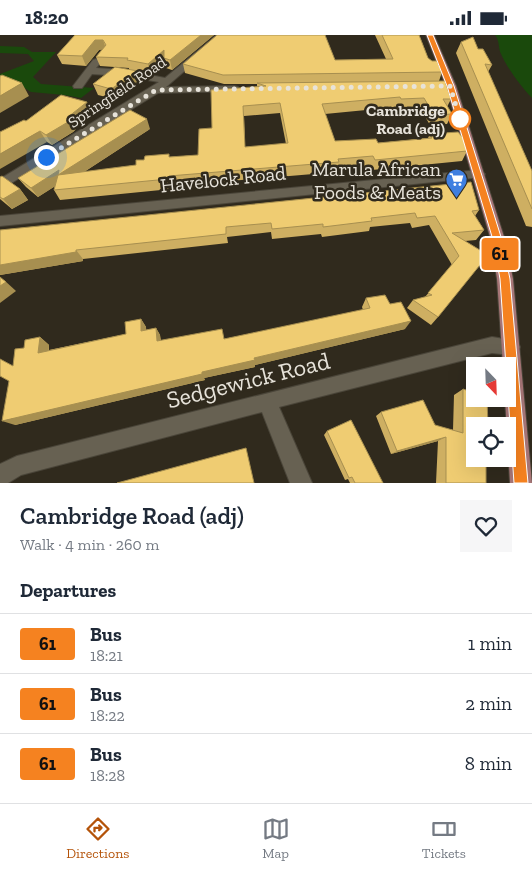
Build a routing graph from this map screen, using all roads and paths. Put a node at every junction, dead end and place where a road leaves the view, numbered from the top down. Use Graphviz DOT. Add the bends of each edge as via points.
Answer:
graph roads {
  1 [pos="222,35"];
  2 [pos="430,35"];
  3 [pos="103,53"];
  4 [pos="90,71"];
  5 [pos="167,81"];
  6 [pos="78,86"];
  7 [pos="244,89"];
  8 [pos="156,90"];
  9 [pos="479,175"];
  10 [pos="0,185"];
  11 [pos="0,221"];
  12 [pos="511,347"];
  13 [pos="266,401"];
  14 [pos="0,476"];
  15 [pos="301,483"];
  16 [pos="521,483"];
  1 -- 5 [label="street, Springfield Road"];
  2 -- 9 [label="main road" via="445,86"];
  3 -- 4 [label="street"];
  4 -- 5 [label="street" via="130,73"];
  4 -- 6 [label="street"];
  5 -- 8 [label="street, Springfield Road"];
  7 -- 8 [label="street"];
  8 -- 10 [label="street, Springfield Road"];
  9 -- 11 [label="street, Havelock Road"];
  9 -- 12 [label="main road" via="498,240"];
  12 -- 13 [label="street, Sedgewick Road" via="492,345"];
  12 -- 16 [label="main road"];
  13 -- 14 [label="street, Sedgewick Road" via="17,466"];
  13 -- 15 [label="street"];
}
